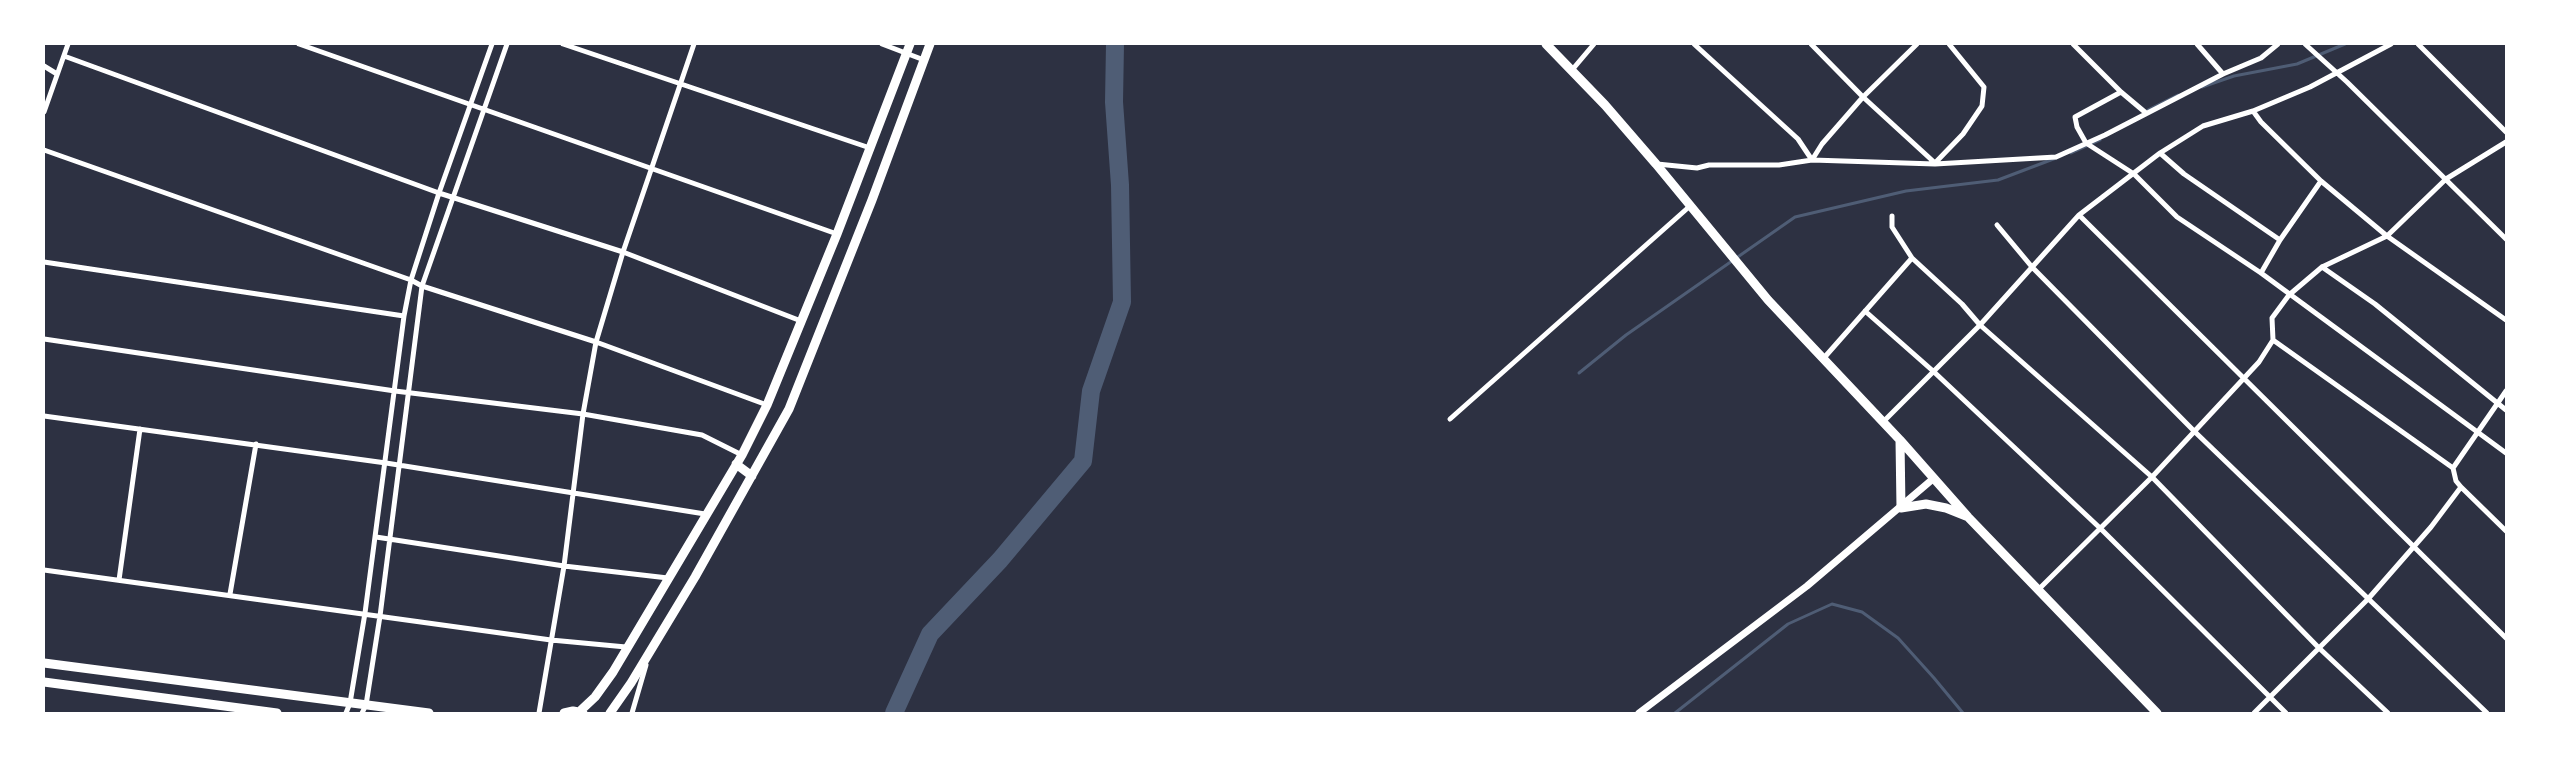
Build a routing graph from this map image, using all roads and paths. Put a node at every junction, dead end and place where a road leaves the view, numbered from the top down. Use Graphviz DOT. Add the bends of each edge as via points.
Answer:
graph roads {
  1 [pos="68,44"];
  2 [pos="299,44"];
  3 [pos="492,44"];
  4 [pos="508,44"];
  5 [pos="563,44"];
  6 [pos="694,44"];
  7 [pos="882,44"];
  8 [pos="930,44"];
  9 [pos="1546,44"];
  10 [pos="1594,44"];
  11 [pos="1694,44"];
  12 [pos="1811,44"];
  13 [pos="1916,44"];
  14 [pos="1949,44"];
  15 [pos="2073,44"];
  16 [pos="2197,44"];
  17 [pos="2278,44"];
  18 [pos="2304,44"];
  19 [pos="2391,44"];
  20 [pos="2418,44"];
  21 [pos="908,48"];
  22 [pos="64,56"];
  23 [pos="924,60"];
  24 [pos="44,66"];
  25 [pos="1572,70"];
  26 [pos="2336,72"];
  27 [pos="57,74"];
  28 [pos="2223,74"];
  29 [pos="680,83"];
  30 [pos="2121,92"];
  31 [pos="1863,97"];
  32 [pos="470,106"];
  33 [pos="484,111"];
  34 [pos="2253,111"];
  35 [pos="44,112"];
  36 [pos="2146,113"];
  37 [pos="2506,132"];
  38 [pos="2506,142"];
  39 [pos="2086,143"];
  40 [pos="870,148"];
  41 [pos="44,150"];
  42 [pos="2160,153"];
  43 [pos="1812,160"];
  44 [pos="1656,164"];
  45 [pos="1935,164"];
  46 [pos="651,169"];
  47 [pos="2134,174"];
  48 [pos="2446,178"];
  49 [pos="2321,181"];
  50 [pos="439,192"];
  51 [pos="453,197"];
  52 [pos="1690,206"];
  53 [pos="2079,215"];
  54 [pos="1892,216"];
  55 [pos="1996,225"];
  56 [pos="837,234"];
  57 [pos="2387,236"];
  58 [pos="2506,239"];
  59 [pos="2280,240"];
  60 [pos="623,252"];
  61 [pos="1912,258"];
  62 [pos="44,262"];
  63 [pos="2032,267"];
  64 [pos="2322,267"];
  65 [pos="2261,274"];
  66 [pos="411,280"];
  67 [pos="422,286"];
  68 [pos="2289,295"];
  69 [pos="1865,311"];
  70 [pos="404,316"];
  71 [pos="2506,320"];
  72 [pos="802,321"];
  73 [pos="1980,325"];
  74 [pos="44,339"];
  75 [pos="2273,340"];
  76 [pos="596,342"];
  77 [pos="1823,359"];
  78 [pos="1933,371"];
  79 [pos="2243,378"];
  80 [pos="395,391"];
  81 [pos="2506,391"];
  82 [pos="409,393"];
  83 [pos="2498,404"];
  84 [pos="767,406"];
  85 [pos="2506,410"];
  86 [pos="583,414"];
  87 [pos="44,416"];
  88 [pos="1450,419"];
  89 [pos="1883,422"];
  90 [pos="140,429"];
  91 [pos="2194,430"];
  92 [pos="2479,432"];
  93 [pos="1900,440"];
  94 [pos="256,444"];
  95 [pos="2506,453"];
  96 [pos="742,455"];
  97 [pos="386,463"];
  98 [pos="736,464"];
  99 [pos="400,466"];
  100 [pos="2452,468"];
  101 [pos="752,476"];
  102 [pos="1934,478"];
  103 [pos="2152,478"];
  104 [pos="2461,488"];
  105 [pos="573,492"];
  106 [pos="1901,508"];
  107 [pos="704,514"];
  108 [pos="1968,517"];
  109 [pos="2101,529"];
  110 [pos="2506,531"];
  111 [pos="376,537"];
  112 [pos="390,539"];
  113 [pos="2414,546"];
  114 [pos="564,566"];
  115 [pos="44,570"];
  116 [pos="668,578"];
  117 [pos="120,580"];
  118 [pos="2038,590"];
  119 [pos="230,594"];
  120 [pos="2368,599"];
  121 [pos="365,613"];
  122 [pos="380,616"];
  123 [pos="2506,638"];
  124 [pos="551,640"];
  125 [pos="626,647"];
  126 [pos="2318,647"];
  127 [pos="648,654"];
  128 [pos="44,663"];
  129 [pos="44,682"];
  130 [pos="2269,696"];
  131 [pos="350,703"];
  132 [pos="364,709"];
  133 [pos="581,712"];
  134 [pos="277,713"];
  135 [pos="346,713"];
  136 [pos="429,713"];
  137 [pos="539,713"];
  138 [pos="564,713"];
  139 [pos="610,713"];
  140 [pos="632,713"];
  141 [pos="1639,713"];
  142 [pos="2157,713"];
  143 [pos="2254,713"];
  144 [pos="2286,713"];
  145 [pos="2388,713"];
  146 [pos="2487,713"];
  1 -- 22 [label="street"];
  2 -- 32 [label="street"];
  3 -- 32 [label="street"];
  4 -- 33 [label="street"];
  5 -- 29 [label="street"];
  6 -- 29 [label="street"];
  7 -- 21 [label="street"];
  8 -- 23 [label="highway"];
  9 -- 25 [label="highway"];
  10 -- 25 [label="street"];
  11 -- 43 [label="street" via="1798,139"];
  12 -- 31 [label="street"];
  13 -- 31 [label="street"];
  14 -- 45 [label="street" via="1984,87 1982,106 1963,134"];
  15 -- 30 [label="street"];
  16 -- 28 [label="street"];
  17 -- 28 [label="street" via="2261,58"];
  18 -- 26 [label="street"];
  19 -- 26 [label="street"];
  20 -- 37 [label="street"];
  21 -- 23 [label="street"];
  21 -- 40 [label="highway"];
  22 -- 27 [label="street"];
  22 -- 50 [label="street"];
  23 -- 101 [label="highway" via="789,409"];
  24 -- 27 [label="street"];
  25 -- 44 [label="highway"];
  26 -- 34 [label="street" via="2310,87"];
  26 -- 48 [label="street"];
  27 -- 35 [label="street"];
  28 -- 36 [label="street"];
  29 -- 40 [label="street"];
  29 -- 46 [label="street"];
  30 -- 36 [label="street"];
  30 -- 39 [label="street" via="2075,117"];
  31 -- 43 [label="street"];
  31 -- 45 [label="street"];
  32 -- 33 [label="street"];
  32 -- 50 [label="street"];
  33 -- 46 [label="street"];
  33 -- 51 [label="street"];
  34 -- 42 [label="street" via="2203,126"];
  34 -- 49 [label="street"];
  36 -- 39 [label="street"];
  38 -- 48 [label="street"];
  39 -- 45 [label="street" via="2056,157"];
  39 -- 47 [label="street"];
  40 -- 56 [label="highway"];
  41 -- 66 [label="street"];
  42 -- 47 [label="street"];
  42 -- 59 [label="street" via="2184,174"];
  43 -- 44 [label="street" via="1779,165 1709,165 1697,168"];
  43 -- 45 [label="street"];
  44 -- 52 [label="highway"];
  46 -- 56 [label="street"];
  46 -- 60 [label="street"];
  47 -- 53 [label="street"];
  47 -- 65 [label="street" via="2177,217"];
  48 -- 57 [label="street"];
  48 -- 58 [label="street"];
  49 -- 57 [label="street"];
  49 -- 59 [label="street"];
  50 -- 51 [label="street"];
  50 -- 66 [label="street"];
  51 -- 60 [label="street"];
  51 -- 67 [label="street"];
  52 -- 77 [label="highway" via="1768,300"];
  52 -- 88 [label="street"];
  53 -- 63 [label="street"];
  53 -- 79 [label="street"];
  54 -- 61 [label="street" via="1892,227"];
  55 -- 63 [label="street"];
  56 -- 72 [label="highway"];
  57 -- 64 [label="street"];
  57 -- 71 [label="street"];
  59 -- 65 [label="street"];
  60 -- 72 [label="street"];
  60 -- 76 [label="street"];
  61 -- 69 [label="street"];
  61 -- 73 [label="street"];
  62 -- 70 [label="street"];
  63 -- 73 [label="street"];
  63 -- 91 [label="street"];
  64 -- 68 [label="street"];
  64 -- 83 [label="street" via="2375,304"];
  65 -- 68 [label="street"];
  66 -- 67 [label="street"];
  66 -- 70 [label="street"];
  67 -- 76 [label="street"];
  67 -- 82 [label="street"];
  68 -- 75 [label="street" via="2272,318"];
  68 -- 92 [label="street"];
  69 -- 77 [label="street"];
  69 -- 78 [label="street"];
  70 -- 80 [label="street"];
  72 -- 84 [label="highway"];
  73 -- 78 [label="street"];
  73 -- 103 [label="street"];
  74 -- 80 [label="street"];
  75 -- 79 [label="street" via="2259,362"];
  75 -- 100 [label="street"];
  76 -- 84 [label="street"];
  76 -- 86 [label="street"];
  77 -- 89 [label="highway"];
  78 -- 89 [label="street"];
  78 -- 109 [label="street"];
  79 -- 91 [label="street"];
  79 -- 113 [label="street"];
  80 -- 82 [label="street"];
  80 -- 97 [label="street"];
  81 -- 83 [label="street"];
  82 -- 86 [label="street"];
  82 -- 99 [label="street"];
  83 -- 85 [label="street"];
  83 -- 92 [label="street"];
  84 -- 96 [label="highway"];
  86 -- 96 [label="street" via="702,435"];
  86 -- 105 [label="street"];
  87 -- 90 [label="street"];
  89 -- 93 [label="highway"];
  90 -- 94 [label="street"];
  90 -- 117 [label="street"];
  91 -- 103 [label="street"];
  91 -- 120 [label="street"];
  92 -- 95 [label="street"];
  92 -- 100 [label="street"];
  93 -- 102 [label="highway"];
  93 -- 106 [label="highway"];
  94 -- 97 [label="street"];
  94 -- 119 [label="street"];
  96 -- 98 [label="highway"];
  97 -- 99 [label="street"];
  97 -- 111 [label="street"];
  98 -- 101 [label="highway"];
  98 -- 107 [label="highway"];
  99 -- 105 [label="street"];
  99 -- 112 [label="street"];
  100 -- 104 [label="street"];
  101 -- 127 [label="highway"];
  102 -- 106 [label="street"];
  102 -- 108 [label="highway"];
  103 -- 109 [label="street"];
  103 -- 126 [label="street"];
  104 -- 110 [label="street"];
  104 -- 113 [label="street"];
  105 -- 107 [label="street"];
  105 -- 114 [label="street"];
  106 -- 108 [label="highway" via="1926,504"];
  106 -- 141 [label="street" via="1807,586"];
  107 -- 116 [label="highway"];
  108 -- 118 [label="highway"];
  109 -- 118 [label="street"];
  109 -- 130 [label="street"];
  111 -- 112 [label="street"];
  111 -- 121 [label="street"];
  112 -- 114 [label="street"];
  112 -- 122 [label="street"];
  113 -- 120 [label="street"];
  113 -- 123 [label="street"];
  114 -- 116 [label="street"];
  114 -- 124 [label="street"];
  115 -- 117 [label="street"];
  116 -- 125 [label="highway"];
  117 -- 119 [label="street"];
  118 -- 142 [label="highway"];
  119 -- 121 [label="street"];
  120 -- 126 [label="street"];
  120 -- 146 [label="street"];
  121 -- 122 [label="street"];
  121 -- 131 [label="street"];
  122 -- 124 [label="street"];
  122 -- 132 [label="street"];
  124 -- 125 [label="street"];
  124 -- 137 [label="street"];
  125 -- 133 [label="highway" via="600,691"];
  126 -- 130 [label="street"];
  126 -- 145 [label="street"];
  127 -- 139 [label="highway"];
  127 -- 140 [label="street"];
  128 -- 131 [label="highway"];
  129 -- 134 [label="highway"];
  130 -- 143 [label="street"];
  130 -- 144 [label="street"];
  131 -- 132 [label="highway"];
  131 -- 135 [label="street"];
  132 -- 136 [label="highway"];
  133 -- 138 [label="highway"];
}
